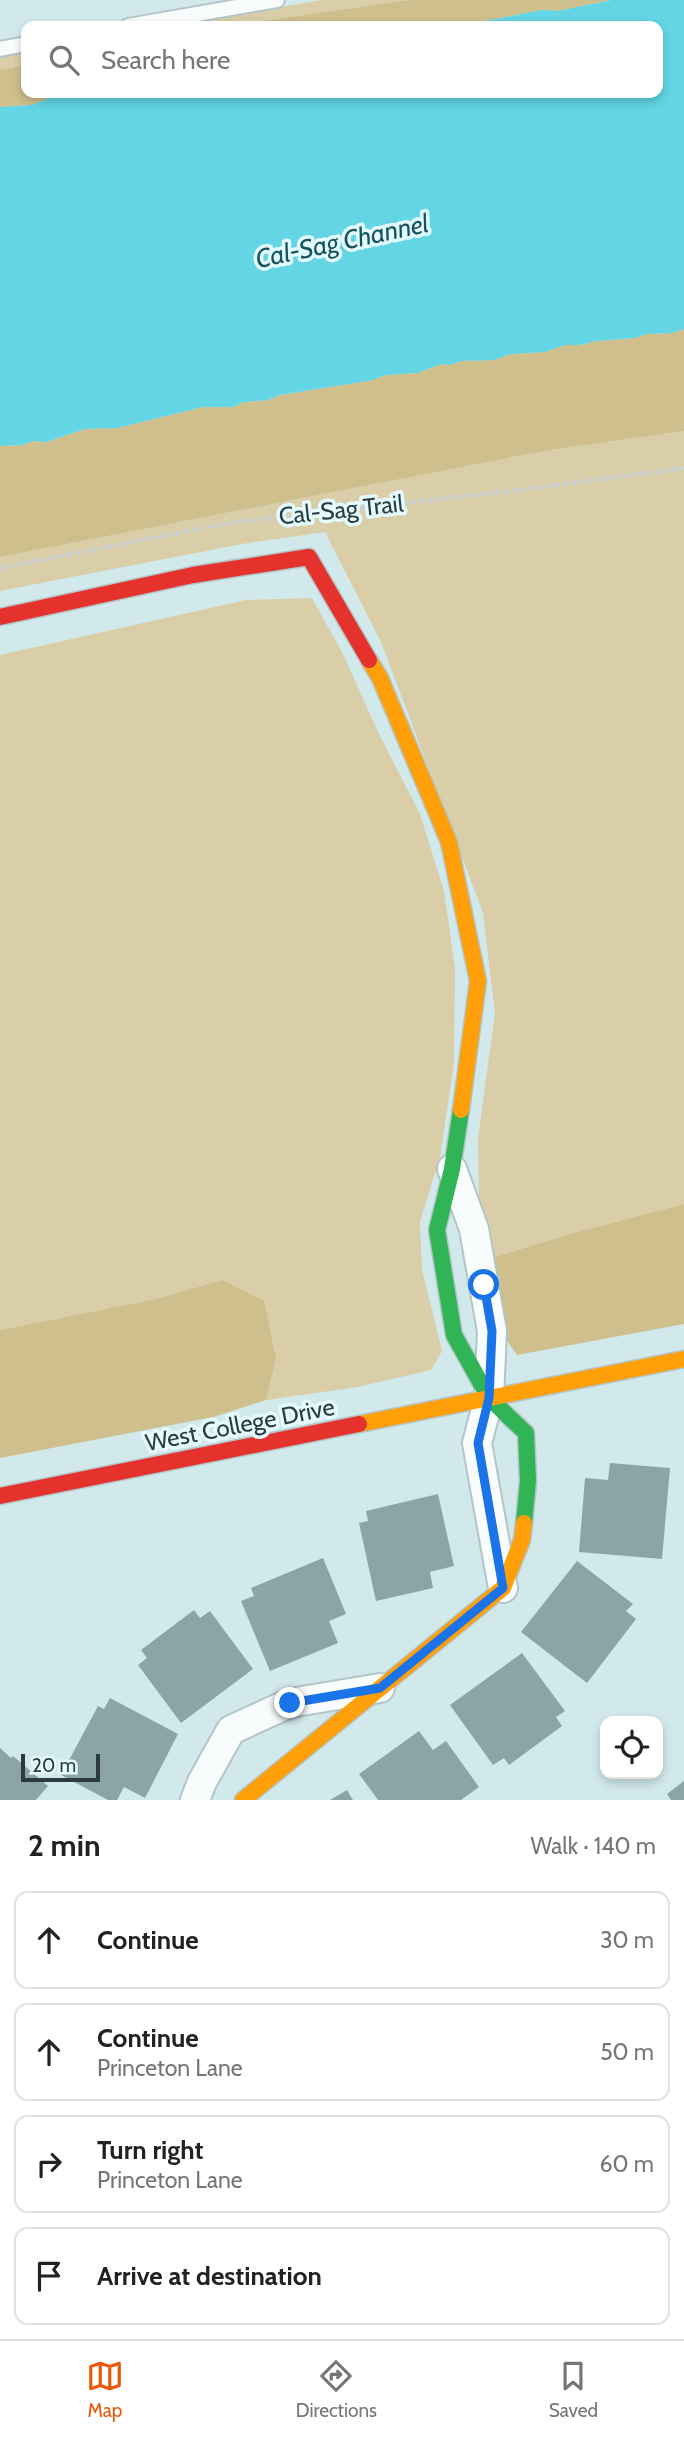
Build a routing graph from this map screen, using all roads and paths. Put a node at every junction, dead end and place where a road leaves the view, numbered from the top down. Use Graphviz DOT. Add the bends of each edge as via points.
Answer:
graph roads {
  1 [pos="277,0"];
  2 [pos="157,21"];
  3 [pos="21,45"];
  4 [pos="0,49"];
  5 [pos="684,468"];
  6 [pos="0,568"];
  7 [pos="0,617"];
  8 [pos="452,1169"];
  9 [pos="684,1359"];
  10 [pos="489,1398"];
  11 [pos="0,1496"];
  12 [pos="503,1588"];
  13 [pos="380,1688"];
  14 [pos="195,1800"];
  15 [pos="243,1800"];
  1 -- 2 [label="lane"];
  3 -- 4 [label="lane"];
  5 -- 6 [label="path, Cal-Sag Trail" via="235,522"];
  7 -- 8 [label="street" via="193,575 309,557 380,678 449,842 478,981"];
  8 -- 10 [label="street" via="474,1229 492,1331"];
  8 -- 10 [label="street" via="437,1230 444,1284 454,1335"];
  9 -- 10 [label="street, West College Drive"];
  10 -- 11 [label="street, West College Drive"];
  10 -- 12 [label="street" via="478,1443"];
  10 -- 12 [label="street" via="526,1433 528,1481 522,1540"];
  12 -- 13 [label="street"];
  13 -- 14 [label="street" via="290,1703 231,1730"];
  13 -- 15 [label="street"];
}
